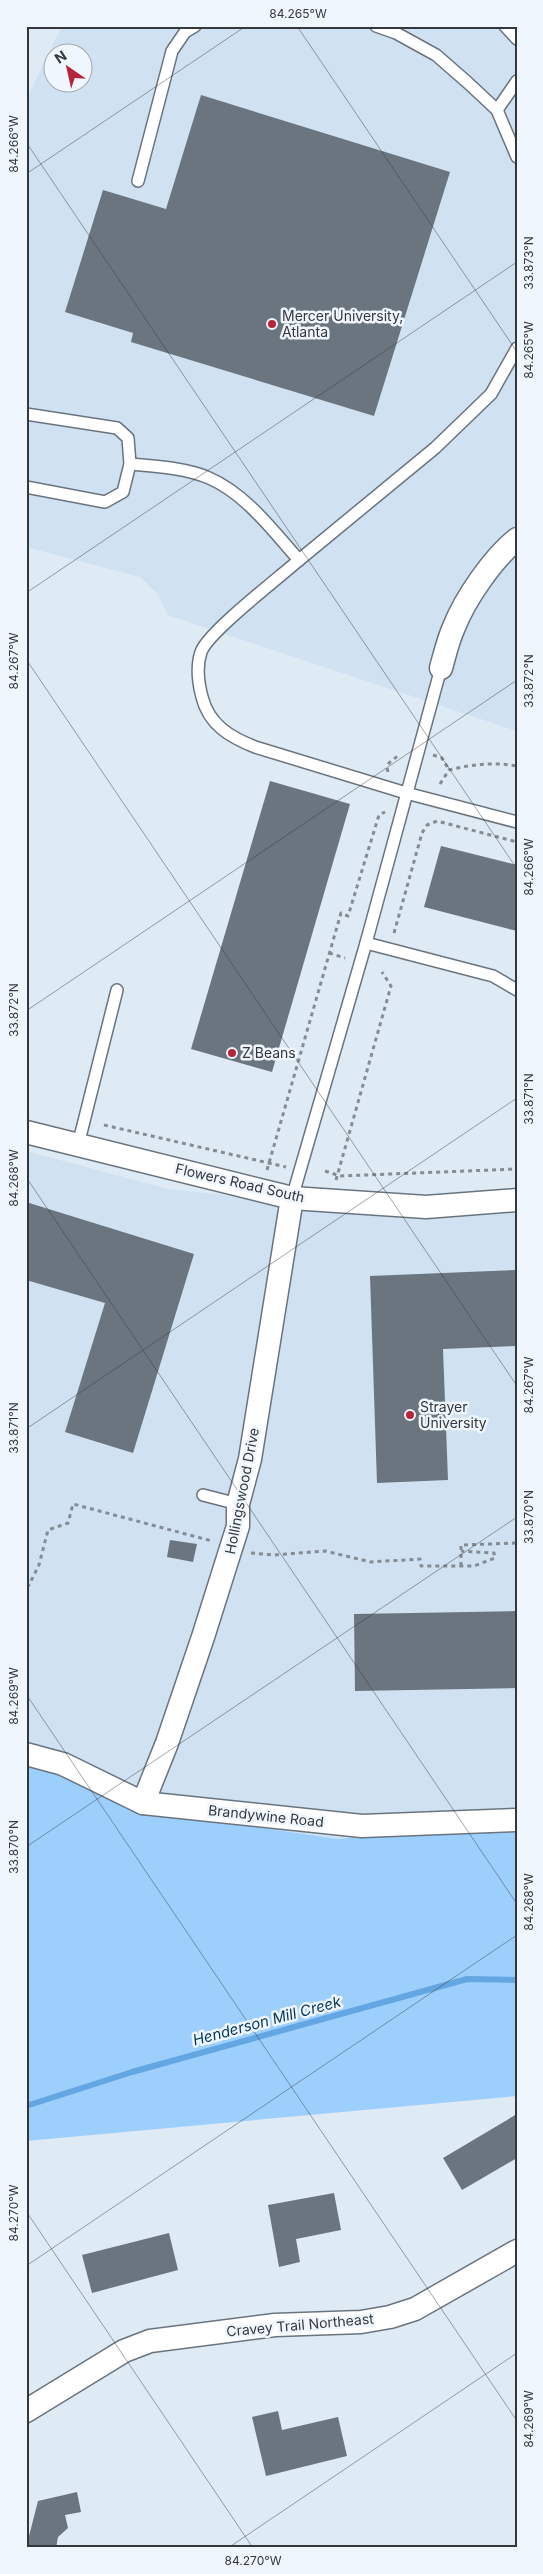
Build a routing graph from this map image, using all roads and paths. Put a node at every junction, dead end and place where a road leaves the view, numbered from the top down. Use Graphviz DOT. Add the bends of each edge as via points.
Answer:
graph roads {
  1 [pos="195,26"];
  2 [pos="376,26"];
  3 [pos="505,26"];
  4 [pos="517,40"];
  5 [pos="517,81"];
  6 [pos="497,110"];
  7 [pos="517,157"];
  8 [pos="138,181"];
  9 [pos="517,348"];
  10 [pos="26,414"];
  11 [pos="130,464"];
  12 [pos="26,487"];
  13 [pos="517,539"];
  14 [pos="299,560"];
  15 [pos="441,668"];
  16 [pos="403,748"];
  17 [pos="433,755"];
  18 [pos="517,766"];
  19 [pos="449,770"];
  20 [pos="389,773"];
  21 [pos="440,784"];
  22 [pos="406,793"];
  23 [pos="386,811"];
  24 [pos="517,822"];
  25 [pos="517,842"];
  26 [pos="348,916"];
  27 [pos="354,917"];
  28 [pos="394,933"];
  29 [pos="366,943"];
  30 [pos="329,953"];
  31 [pos="348,959"];
  32 [pos="382,972"];
  33 [pos="118,990"];
  34 [pos="517,990"];
  35 [pos="104,1125"];
  36 [pos="26,1132"];
  37 [pos="78,1145"];
  38 [pos="269,1164"];
  39 [pos="288,1168"];
  40 [pos="517,1169"];
  41 [pos="325,1171"];
  42 [pos="266,1173"];
  43 [pos="336,1175"];
  44 [pos="336,1181"];
  45 [pos="292,1198"];
  46 [pos="517,1200"];
  47 [pos="203,1495"];
  48 [pos="238,1504"];
  49 [pos="220,1543"];
  50 [pos="517,1543"];
  51 [pos="461,1551"];
  52 [pos="250,1552"];
  53 [pos="461,1566"];
  54 [pos="26,1584"];
  55 [pos="26,1754"];
  56 [pos="143,1803"];
  57 [pos="517,1820"];
  58 [pos="517,2252"];
  59 [pos="26,2410"];
  1 -- 8 [label="lane" via="185,32 172,51"];
  2 -- 6 [label="lane" via="436,55"];
  3 -- 4 [label="lane"];
  5 -- 6 [label="lane"];
  6 -- 7 [label="lane"];
  9 -- 14 [label="lane" via="491,394 434,448"];
  10 -- 11 [label="lane" via="117,428 128,438"];
  11 -- 12 [label="lane" via="122,492 105,502"];
  11 -- 14 [label="lane" via="209,478 247,503"];
  13 -- 15 [label="street" via="475,589 454,626"];
  14 -- 22 [label="lane" via="221,627 202,650 198,667 205,708 220,729 236,740"];
  15 -- 22 [label="lane"];
  16 -- 20 [label="path" via="389,762"];
  17 -- 19 [label="path" via="442,758"];
  18 -- 19 [label="path" via="494,762"];
  19 -- 21 [label="path"];
  22 -- 24 [label="lane"];
  22 -- 29 [label="lane"];
  23 -- 26 [label="path" via="379,815"];
  25 -- 28 [label="path" via="453,824 437,821 428,825 422,833"];
  26 -- 27 [label="path"];
  26 -- 30 [label="path" via="341,914"];
  29 -- 34 [label="lane" via="493,976"];
  29 -- 45 [label="lane"];
  30 -- 31 [label="path"];
  30 -- 38 [label="path"];
  32 -- 43 [label="path" via="390,986"];
  33 -- 37 [label="lane"];
  35 -- 38 [label="path"];
  36 -- 37 [label="street, Flowers Road South"];
  37 -- 45 [label="street, Flowers Road South"];
  38 -- 39 [label="path"];
  38 -- 42 [label="path"];
  40 -- 43 [label="path"];
  41 -- 43 [label="path"];
  43 -- 44 [label="path"];
  45 -- 46 [label="street, Flowers Road South" via="426,1207"];
  45 -- 48 [label="street, Hollingswood Drive" via="250,1459"];
  47 -- 48 [label="lane"];
  48 -- 56 [label="street, Hollingswood Drive" via="238,1526 225,1569"];
  49 -- 54 [label="path" via="73,1504 68,1523 48,1530 39,1565 29,1585"];
  50 -- 51 [label="path" via="461,1545"];
  51 -- 53 [label="path"];
  51 -- 53 [label="path" via="494,1553 495,1558 474,1566"];
  52 -- 53 [label="path" via="274,1556 325,1551 371,1562 420,1559 421,1566"];
  55 -- 56 [label="street, Brandywine Road" via="63,1764"];
  56 -- 57 [label="street, Brandywine Road" via="362,1826"];
  58 -- 59 [label="street, Cravey Trail Northeast" via="415,2309 390,2317 361,2322 275,2325 150,2341 124,2351"];
}
